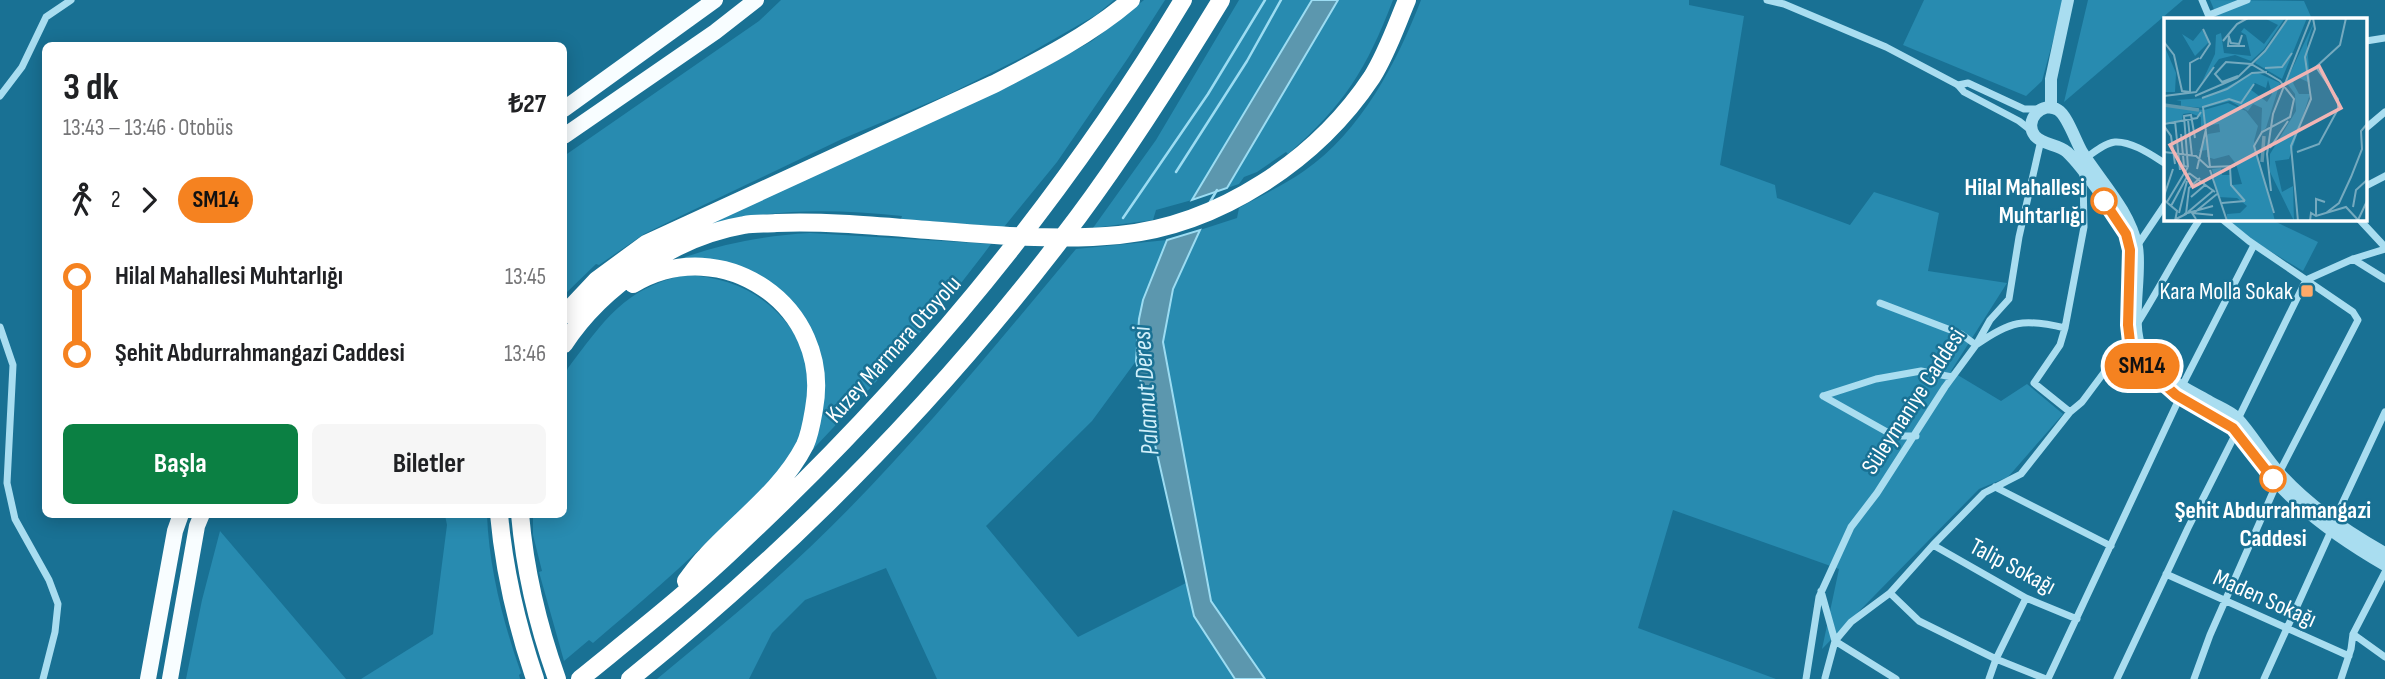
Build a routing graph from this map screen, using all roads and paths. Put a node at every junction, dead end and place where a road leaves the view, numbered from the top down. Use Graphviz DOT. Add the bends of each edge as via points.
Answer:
graph roads {
  1 [pos="71,0"];
  2 [pos="715,0"];
  3 [pos="756,0"];
  4 [pos="1131,0"];
  5 [pos="1183,0"];
  6 [pos="1221,0"];
  7 [pos="1407,0"];
  8 [pos="1766,0"];
  9 [pos="2068,0"];
  10 [pos="2202,0"];
  11 [pos="2247,0"];
  12 [pos="1785,2"];
  13 [pos="2224,4"];
  14 [pos="2210,17"];
  15 [pos="1958,85"];
  16 [pos="0,96"];
  17 [pos="567,107"];
  18 [pos="2046,108"];
  19 [pos="2385,112"];
  20 [pos="2067,124"];
  21 [pos="2368,126"];
  22 [pos="567,134"];
  23 [pos="2040,138"];
  24 [pos="2164,163"];
  25 [pos="2084,164"];
  26 [pos="2385,176"];
  27 [pos="2368,185"];
  28 [pos="2164,206"];
  29 [pos="2199,220"];
  30 [pos="2223,220"];
  31 [pos="2360,220"];
  32 [pos="2254,245"];
  33 [pos="2137,246"];
  34 [pos="2385,248"];
  35 [pos="2353,259"];
  36 [pos="2306,279"];
  37 [pos="2385,279"];
  38 [pos="1880,303"];
  39 [pos="567,312"];
  40 [pos="582,321"];
  41 [pos="2137,324"];
  42 [pos="0,327"];
  43 [pos="2065,328"];
  44 [pos="2130,338"];
  45 [pos="567,340"];
  46 [pos="1976,345"];
  47 [pos="1952,377"];
  48 [pos="2181,392"];
  49 [pos="2070,412"];
  50 [pos="2385,412"];
  51 [pos="2237,426"];
  52 [pos="1916,436"];
  53 [pos="2278,478"];
  54 [pos="1995,487"];
  55 [pos="180,518"];
  56 [pos="200,518"];
  57 [pos="499,518"];
  58 [pos="520,518"];
  59 [pos="2332,526"];
  60 [pos="1933,545"];
  61 [pos="2111,546"];
  62 [pos="2385,555"];
  63 [pos="2385,572"];
  64 [pos="2166,575"];
  65 [pos="1821,591"];
  66 [pos="1889,593"];
  67 [pos="2026,598"];
  68 [pos="2224,602"];
  69 [pos="2077,619"];
  70 [pos="650,624"];
  71 [pos="2286,629"];
  72 [pos="2353,634"];
  73 [pos="1835,640"];
  74 [pos="2349,656"];
  75 [pos="2385,657"];
  76 [pos="1996,659"];
  77 [pos="554,672"];
  78 [pos="534,677"];
  79 [pos="1825,678"];
  80 [pos="43,679"];
  81 [pos="148,679"];
  82 [pos="170,679"];
  83 [pos="580,679"];
  84 [pos="630,679"];
  85 [pos="1806,679"];
  86 [pos="1896,679"];
  87 [pos="1989,679"];
  88 [pos="2047,679"];
  89 [pos="2117,679"];
  90 [pos="2194,679"];
  91 [pos="2264,679"];
  92 [pos="2341,679"];
  1 -- 16 [label="street" via="46,18 22,67"];
  2 -- 17 [label="highway"];
  3 -- 22 [label="highway"];
  4 -- 39 [label="highway" via="1050,55 994,84 646,244 597,280"];
  5 -- 70 [label="highway, Kuzey Marmara Otoyolu" via="1138,75 1034,220 902,380 823,464"];
  6 -- 84 [label="highway" via="1153,110 1079,216 935,391 843,489 721,603"];
  7 -- 40 [label="highway" via="1372,76 1313,144 1244,195 1192,217 1150,230 1089,237 871,224 744,225 702,237 631,274"];
  8 -- 12 [label="street"];
  9 -- 18 [label="street"];
  10 -- 14 [label="street"];
  11 -- 13 [label="street"];
  12 -- 15 [label="street"];
  13 -- 14 [label="street"];
  15 -- 18 [label="street" via="1968,83 2024,109"];
  15 -- 23 [label="street"];
  18 -- 20 [label="street" via="2062,112"];
  18 -- 23 [label="street" via="2031,122"];
  19 -- 21 [label="street"];
  20 -- 23 [label="street" via="2063,135 2053,142"];
  20 -- 25 [label="street"];
  23 -- 25 [label="street"];
  23 -- 46 [label="street, Süleymaniye Caddesi" via="2008,299"];
  24 -- 25 [label="street" via="2115,142"];
  25 -- 33 [label="street" via="2124,212"];
  25 -- 43 [label="street" via="2084,227"];
  25 -- 44 [label="street" via="2128,240"];
  26 -- 27 [label="street"];
  28 -- 33 [label="street"];
  29 -- 41 [label="street"];
  30 -- 32 [label="street"];
  31 -- 34 [label="street"];
  32 -- 36 [label="street"];
  32 -- 48 [label="street"];
  33 -- 41 [label="street"];
  34 -- 35 [label="street"];
  35 -- 36 [label="street"];
  35 -- 37 [label="street"];
  36 -- 51 [label="street"];
  36 -- 53 [label="street" via="2358,320"];
  38 -- 46 [label="street" via="1961,334"];
  40 -- 45 [label="highway"];
  40 -- 70 [label="highway" via="640,281 679,267 713,267 749,279 781,301 793,314 816,368 816,398 805,444 784,476 705,557"];
  41 -- 44 [label="street"];
  41 -- 48 [label="street" via="2141,350"];
  42 -- 80 [label="street" via="13,365 7,483 15,519 58,604"];
  43 -- 46 [label="street" via="2025,321"];
  43 -- 49 [label="street" via="2060,345 2034,383"];
  44 -- 48 [label="street" via="2137,360 2160,383"];
  44 -- 49 [label="street"];
  46 -- 47 [label="street, Süleymaniye Caddesi"];
  47 -- 52 [label="street, Süleymaniye Caddesi"];
  47 -- 52 [label="street" via="1921,371 1823,396 1887,432"];
  48 -- 51 [label="street"];
  48 -- 61 [label="street"];
  49 -- 54 [label="street" via="2021,474"];
  50 -- 59 [label="street"];
  51 -- 53 [label="street"];
  51 -- 64 [label="street"];
  52 -- 65 [label="street, Süleymaniye Caddesi" via="1851,527"];
  53 -- 59 [label="street" via="2298,503"];
  53 -- 68 [label="street"];
  54 -- 60 [label="street"];
  54 -- 61 [label="street"];
  55 -- 81 [label="highway"];
  56 -- 82 [label="highway"];
  57 -- 78 [label="highway" via="502,553"];
  58 -- 77 [label="highway" via="532,596"];
  59 -- 62 [label="street"];
  59 -- 71 [label="street"];
  60 -- 66 [label="street"];
  60 -- 67 [label="street, Talip Sokağı"];
  61 -- 69 [label="street"];
  63 -- 72 [label="street"];
  64 -- 68 [label="street, Maden Sokağı"];
  64 -- 89 [label="street"];
  65 -- 73 [label="street"];
  65 -- 85 [label="street, Süleymaniye Caddesi"];
  66 -- 73 [label="street"];
  66 -- 76 [label="street" via="1919,621"];
  67 -- 69 [label="street, Talip Sokağı"];
  67 -- 76 [label="street"];
  68 -- 71 [label="street, Maden Sokağı"];
  68 -- 90 [label="street"];
  69 -- 88 [label="street"];
  70 -- 83 [label="highway, Kuzey Marmara Otoyolu"];
  71 -- 74 [label="street, Maden Sokağı"];
  71 -- 91 [label="street"];
  72 -- 74 [label="street"];
  72 -- 75 [label="street"];
  73 -- 79 [label="street"];
  73 -- 86 [label="street"];
  74 -- 92 [label="street"];
  76 -- 87 [label="street"];
  76 -- 88 [label="street"];
}
